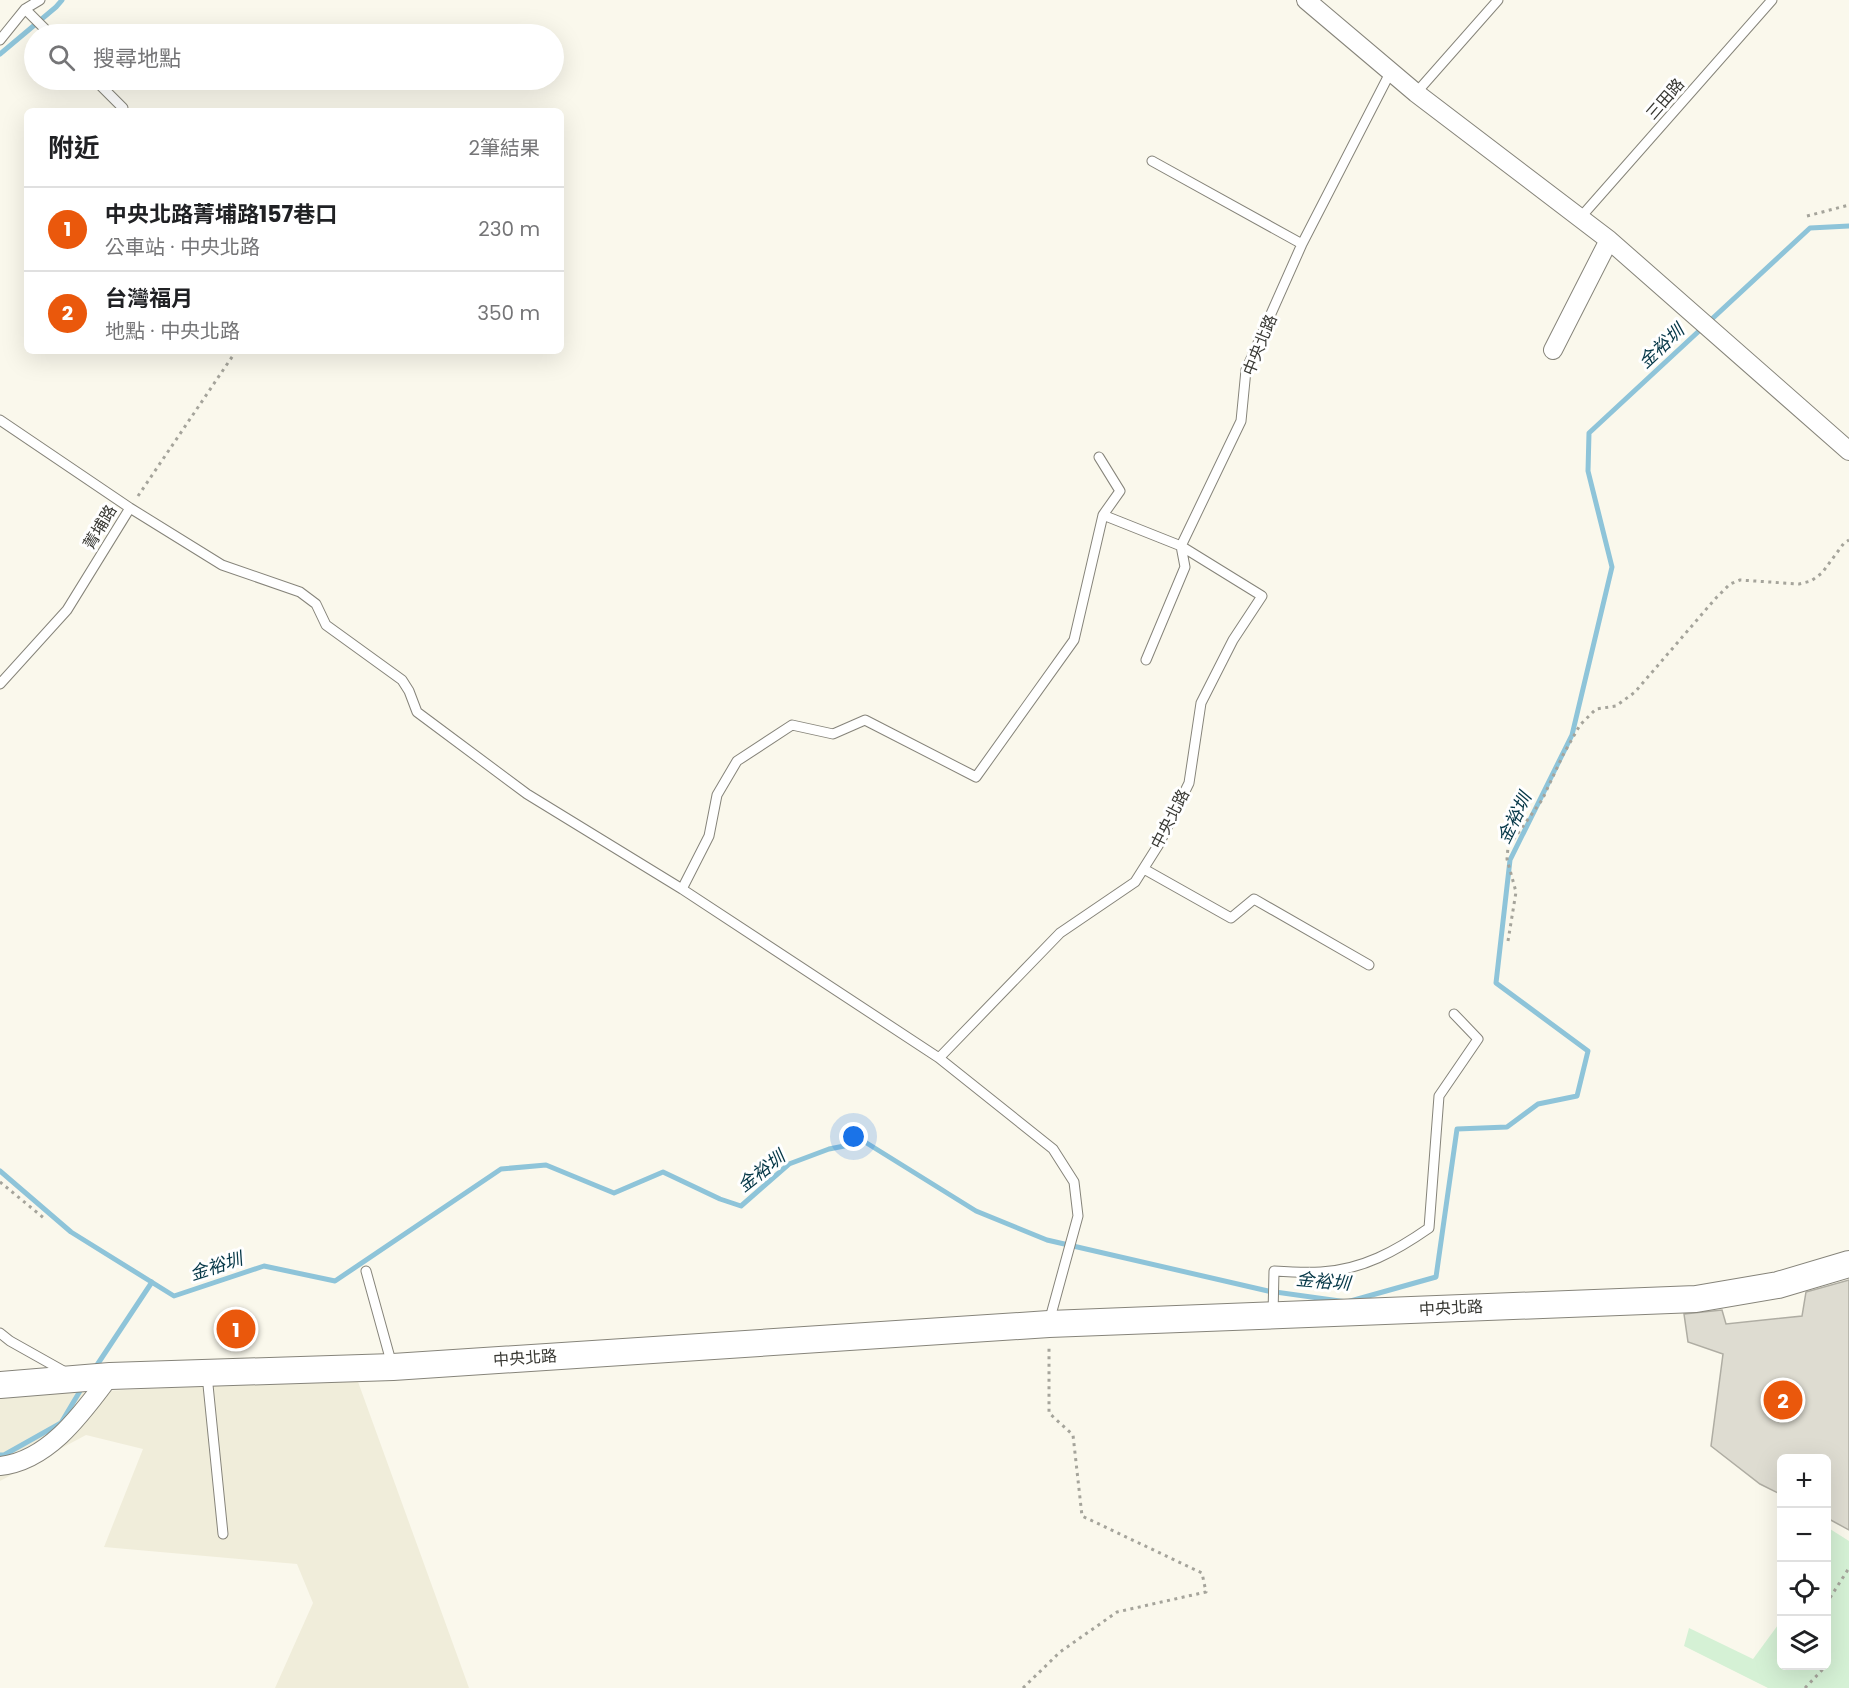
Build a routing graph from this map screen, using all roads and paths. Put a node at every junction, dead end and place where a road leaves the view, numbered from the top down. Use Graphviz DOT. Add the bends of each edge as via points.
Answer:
graph roads {
  1 [pos="40,0"];
  2 [pos="1306,0"];
  3 [pos="1498,0"];
  4 [pos="1772,0"];
  5 [pos="25,9"];
  6 [pos="40,24"];
  7 [pos="0,40"];
  8 [pos="1391,70"];
  9 [pos="105,90"];
  10 [pos="1416,93"];
  11 [pos="123,108"];
  12 [pos="1152,161"];
  13 [pos="1849,205"];
  14 [pos="1807,216"];
  15 [pos="1580,218"];
  16 [pos="1609,240"];
  17 [pos="1302,244"];
  18 [pos="1553,350"];
  19 [pos="234,354"];
  20 [pos="0,420"];
  21 [pos="1849,450"];
  22 [pos="1099,457"];
  23 [pos="130,508"];
  24 [pos="1103,515"];
  25 [pos="1849,540"];
  26 [pos="1181,546"];
  27 [pos="1146,660"];
  28 [pos="0,684"];
  29 [pos="1144,868"];
  30 [pos="682,890"];
  31 [pos="1508,940"];
  32 [pos="1369,965"];
  33 [pos="1454,1014"];
  34 [pos="939,1058"];
  35 [pos="0,1182"];
  36 [pos="45,1219"];
  37 [pos="1849,1264"];
  38 [pos="366,1271"];
  39 [pos="1273,1317"];
  40 [pos="1049,1324"];
  41 [pos="0,1333"];
  42 [pos="393,1367"];
  43 [pos="206,1373"];
  44 [pos="110,1376"];
  45 [pos="77,1379"];
  46 [pos="0,1385"];
  47 [pos="0,1466"];
  48 [pos="223,1534"];
  49 [pos="1849,1568"];
  50 [pos="1831,1597"];
  51 [pos="1822,1670"];
  52 [pos="1023,1688"];
  53 [pos="1805,1688"];
  1 -- 5 [label="lane"];
  2 -- 8 [label="street"];
  3 -- 10 [label="lane"];
  4 -- 15 [label="lane, 三田路"];
  5 -- 6 [label="lane"];
  5 -- 7 [label="lane"];
  8 -- 10 [label="street"];
  8 -- 17 [label="lane, 中央北路"];
  9 -- 11 [label="lane"];
  10 -- 15 [label="street"];
  12 -- 17 [label="lane"];
  13 -- 14 [label="path"];
  15 -- 16 [label="street"];
  16 -- 18 [label="street"];
  16 -- 21 [label="street"];
  17 -- 26 [label="lane, 中央北路" via="1246,370 1241,421"];
  19 -- 23 [label="path"];
  20 -- 23 [label="lane, 菁埔路"];
  22 -- 24 [label="lane" via="1120,491"];
  23 -- 28 [label="lane, 菁埔路" via="67,610"];
  23 -- 30 [label="lane" via="222,564 300,592 316,604 326,625 402,680 417,712 527,794"];
  24 -- 26 [label="lane"];
  24 -- 30 [label="lane" via="1074,640 976,777 865,720 833,734 792,725 737,761 717,795 709,836"];
  25 -- 31 [label="path" via="1811,581 1799,584 1740,580 1730,584 1635,692 1616,706 1596,709 1580,725 1542,800 1508,847 1507,860 1516,892"];
  26 -- 27 [label="lane" via="1185,567"];
  26 -- 29 [label="lane, 中央北路" via="1262,596 1233,640 1201,703 1189,783"];
  29 -- 32 [label="lane" via="1231,918 1254,899"];
  29 -- 34 [label="lane, 中央北路" via="1136,882 1060,933"];
  30 -- 34 [label="lane"];
  33 -- 39 [label="lane" via="1478,1039 1438,1096 1429,1228 1399,1249 1364,1264 1323,1272 1274,1271"];
  34 -- 40 [label="lane" via="1053,1149 1074,1182 1078,1216"];
  35 -- 36 [label="path"];
  37 -- 39 [label="street, 中央北路" via="1778,1285 1696,1299"];
  38 -- 42 [label="lane"];
  39 -- 40 [label="street, 中央北路"];
  40 -- 42 [label="street, 中央北路"];
  40 -- 52 [label="path" via="1049,1413 1073,1435 1082,1516 1202,1573 1206,1592 1117,1612 1060,1652"];
  41 -- 45 [label="lane"];
  42 -- 43 [label="street, 中央北路"];
  43 -- 44 [label="street, 中央北路"];
  43 -- 48 [label="lane"];
  44 -- 45 [label="street, 中央北路"];
  44 -- 47 [label="street" via="79,1417 47,1447"];
  45 -- 46 [label="street, 中央北路"];
  49 -- 50 [label="path"];
  51 -- 53 [label="path"];
}
